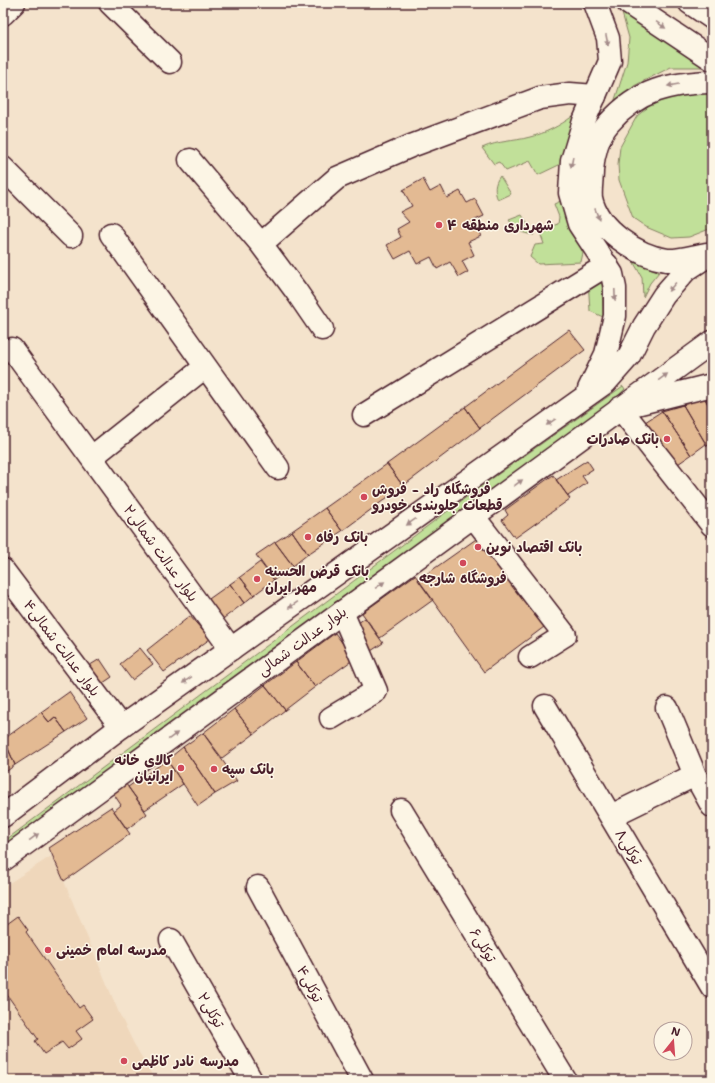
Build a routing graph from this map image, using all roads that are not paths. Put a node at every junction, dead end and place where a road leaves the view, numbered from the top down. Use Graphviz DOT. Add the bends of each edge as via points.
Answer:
graph roads {
  1 [pos="14,3"];
  2 [pos="110,3"];
  3 [pos="595,3"];
  4 [pos="628,3"];
  5 [pos="690,3"];
  6 [pos="3,14"];
  7 [pos="712,18"];
  8 [pos="712,59"];
  9 [pos="170,62"];
  10 [pos="712,82"];
  11 [pos="595,96"];
  12 [pos="190,160"];
  13 [pos="7,180"];
  14 [pos="111,234"];
  15 [pos="71,236"];
  16 [pos="261,244"];
  17 [pos="712,253"];
  18 [pos="607,265"];
  19 [pos="322,329"];
  20 [pos="712,342"];
  21 [pos="12,349"];
  22 [pos="205,367"];
  23 [pos="712,385"];
  24 [pos="583,400"];
  25 [pos="620,408"];
  26 [pos="364,415"];
  27 [pos="92,457"];
  28 [pos="278,468"];
  29 [pos="473,516"];
  30 [pos="712,525"];
  31 [pos="3,570"];
  32 [pos="342,612"];
  33 [pos="231,650"];
  34 [pos="530,657"];
  35 [pos="545,706"];
  36 [pos="667,708"];
  37 [pos="331,718"];
  38 [pos="121,727"];
  39 [pos="695,775"];
  40 [pos="712,806"];
  41 [pos="5,810"];
  42 [pos="401,810"];
  43 [pos="611,816"];
  44 [pos="3,860"];
  45 [pos="258,887"];
  46 [pos="171,940"];
  47 [pos="712,987"];
  48 [pos="251,1080"];
  49 [pos="362,1080"];
  50 [pos="565,1080"];
  1 -- 6 [label="street"];
  2 -- 9 [label="street"];
  3 -- 11 [label="street, one-way" via="608,38 610,62"];
  4 -- 8 [label="street, one-way"];
  5 -- 7 [label="street"];
  10 -- 17 [label="street, one-way" via="670,85 649,93 626,107 608,124 594,150 591,198 600,222 620,240 641,251 667,260"];
  11 -- 16 [label="street" via="570,94 540,98 411,146 337,178"];
  11 -- 18 [label="street, one-way" via="584,121 572,161 570,193 580,224"];
  12 -- 16 [label="street"];
  13 -- 15 [label="street"];
  14 -- 22 [label="street"];
  16 -- 19 [label="street"];
  17 -- 24 [label="street, one-way" via="686,270 664,295 629,356 606,382"];
  18 -- 24 [label="street, one-way" via="612,274 615,316 606,354"];
  18 -- 26 [label="street"];
  25 -- 20 [label="street, بلوار عدالت شمالی, one-way"];
  21 -- 27 [label="street, بلوار عدالت شمالی۲"];
  22 -- 27 [label="street"];
  22 -- 28 [label="street"];
  23 -- 25 [label="street"];
  24 -- 33 [label="street, one-way"];
  29 -- 25 [label="street, بلوار عدالت شمالی, one-way"];
  25 -- 30 [label="street"];
  27 -- 33 [label="street, بلوار عدالت شمالی۲"];
  32 -- 29 [label="street, بلوار عدالت شمالی, one-way"];
  29 -- 34 [label="street" via="565,635"];
  31 -- 38 [label="street, بلوار عدالت شمالی۴"];
  32 -- 37 [label="street" via="376,690"];
  44 -- 32 [label="street, بلوار عدالت شمالی, one-way"];
  33 -- 38 [label="street, one-way"];
  35 -- 43 [label="street, توکلی۸"];
  36 -- 39 [label="street"];
  38 -- 41 [label="street"];
  39 -- 40 [label="street"];
  39 -- 43 [label="street"];
  42 -- 50 [label="street, توکلی۶"];
  43 -- 47 [label="street, توکلی۸"];
  45 -- 49 [label="street, توکلی۴"];
  46 -- 48 [label="street, توکلی۲"];
}
